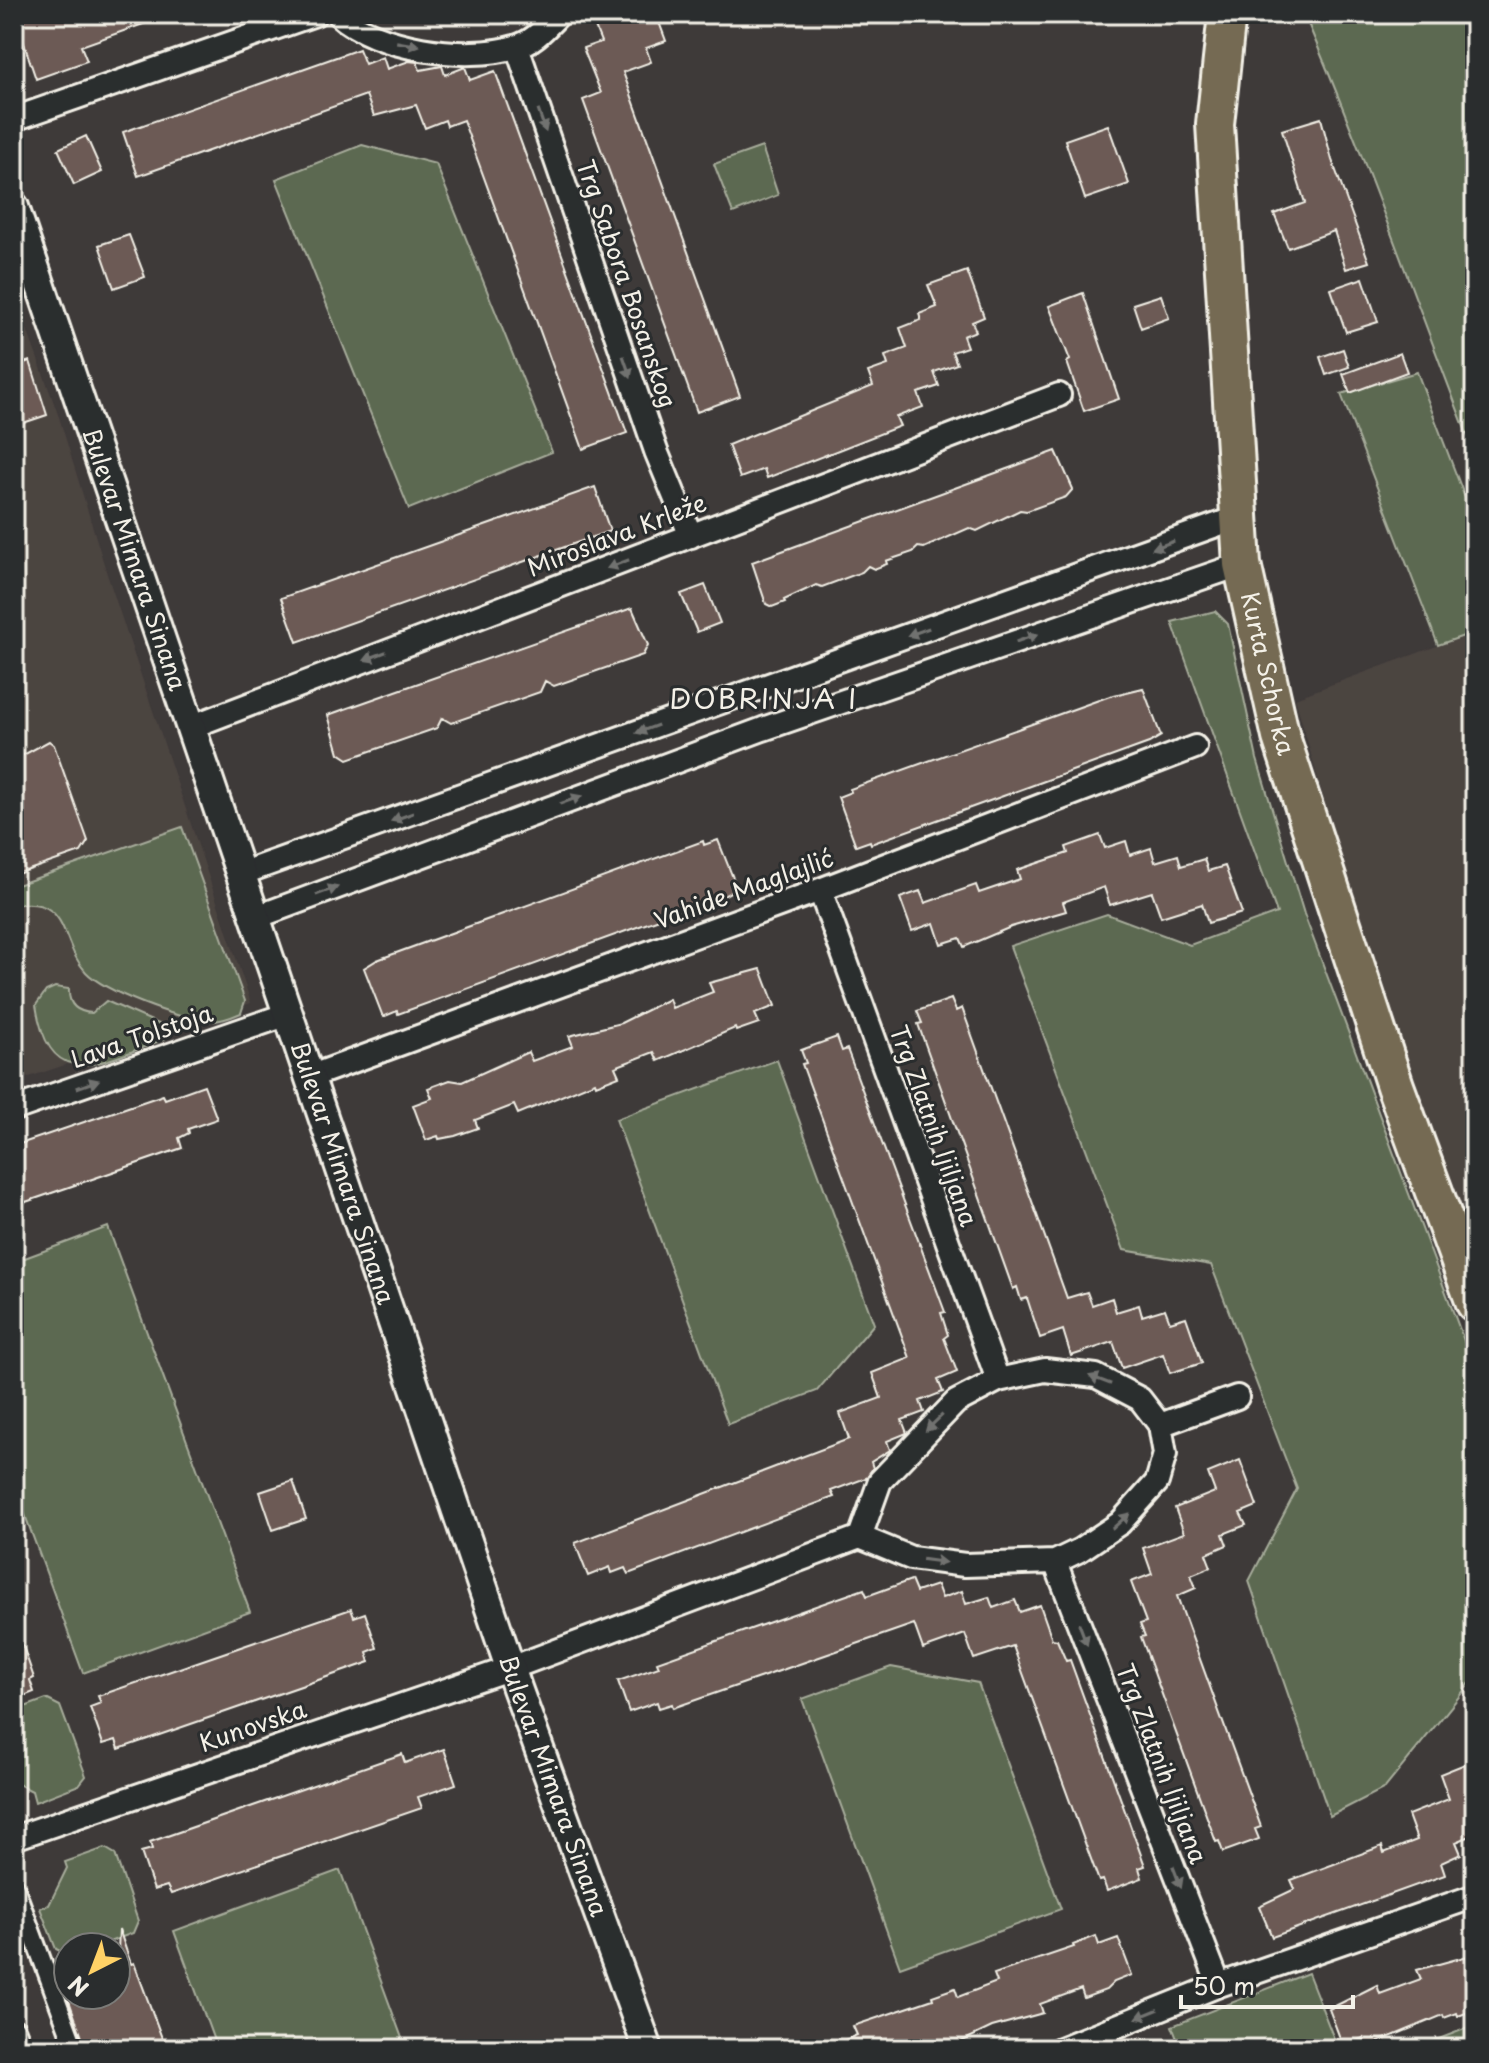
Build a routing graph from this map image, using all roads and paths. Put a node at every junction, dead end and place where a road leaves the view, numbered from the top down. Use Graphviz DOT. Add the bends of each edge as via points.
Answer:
graph roads {
  1 [pos="315,14"];
  2 [pos="338,14"];
  3 [pos="559,14"];
  4 [pos="1227,14"];
  5 [pos="517,47"];
  6 [pos="14,119"];
  7 [pos="14,207"];
  8 [pos="1059,395"];
  9 [pos="1236,518"];
  10 [pos="691,536"];
  11 [pos="1242,564"];
  12 [pos="193,726"];
  13 [pos="1195,747"];
  14 [pos="240,874"];
  15 [pos="820,890"];
  16 [pos="254,918"];
  17 [pos="288,1014"];
  18 [pos="309,1077"];
  19 [pos="14,1109"];
  20 [pos="1475,1303"];
  21 [pos="998,1380"];
  22 [pos="1237,1397"];
  23 [pos="1160,1425"];
  24 [pos="860,1537"];
  25 [pos="1055,1562"];
  26 [pos="511,1668"];
  27 [pos="14,1838"];
  28 [pos="14,1884"];
  29 [pos="1475,1896"];
  30 [pos="1219,1985"];
  31 [pos="14,2031"];
  32 [pos="21,2049"];
  33 [pos="75,2049"];
  34 [pos="648,2049"];
  35 [pos="1060,2049"];
  1 -- 6 [label="street"];
  2 -- 5 [label="street, one-way" via="391,41 457,53"];
  3 -- 5 [label="street"];
  4 -- 9 [label="main road, Kurta Schorka" via="1215,124"];
  5 -- 10 [label="street, Trg Sabora Bosanskog, one-way" via="656,451"];
  7 -- 12 [label="street, Bulevar Mimara Sinana"];
  8 -- 10 [label="street, Miroslava Krleže"];
  9 -- 11 [label="main road, Kurta Schorka"];
  9 -- 14 [label="street, one-way"];
  10 -- 12 [label="street, Miroslava Krleže, one-way"];
  16 -- 11 [label="street, one-way" via="763,729"];
  11 -- 20 [label="main road, Kurta Schorka" via="1281,737 1395,1086"];
  12 -- 14 [label="street, Bulevar Mimara Sinana"];
  13 -- 15 [label="street, Vahide Maglajlić"];
  14 -- 16 [label="street, Bulevar Mimara Sinana"];
  15 -- 18 [label="street, Vahide Maglajlić"];
  15 -- 21 [label="street, Trg Zlatnih ljiljana"];
  16 -- 17 [label="street, Bulevar Mimara Sinana"];
  17 -- 18 [label="street, Bulevar Mimara Sinana"];
  19 -- 17 [label="street, Lava Tolstoja, one-way"];
  18 -- 26 [label="street, Bulevar Mimara Sinana"];
  23 -- 21 [label="street, one-way" via="1140,1399 1096,1376 1045,1370"];
  21 -- 24 [label="street, one-way" via="956,1402 880,1481"];
  22 -- 23 [label="street"];
  25 -- 23 [label="street, one-way" via="1120,1523 1157,1482 1165,1454"];
  24 -- 25 [label="street, one-way" via="911,1558 965,1565"];
  24 -- 26 [label="street"];
  25 -- 30 [label="street, Trg Zlatnih ljiljana, one-way"];
  26 -- 27 [label="street, Kunovska"];
  26 -- 34 [label="street, Bulevar Mimara Sinana"];
  28 -- 33 [label="street"];
  29 -- 30 [label="street"];
  30 -- 35 [label="street, one-way"];
  31 -- 32 [label="street"];
}
